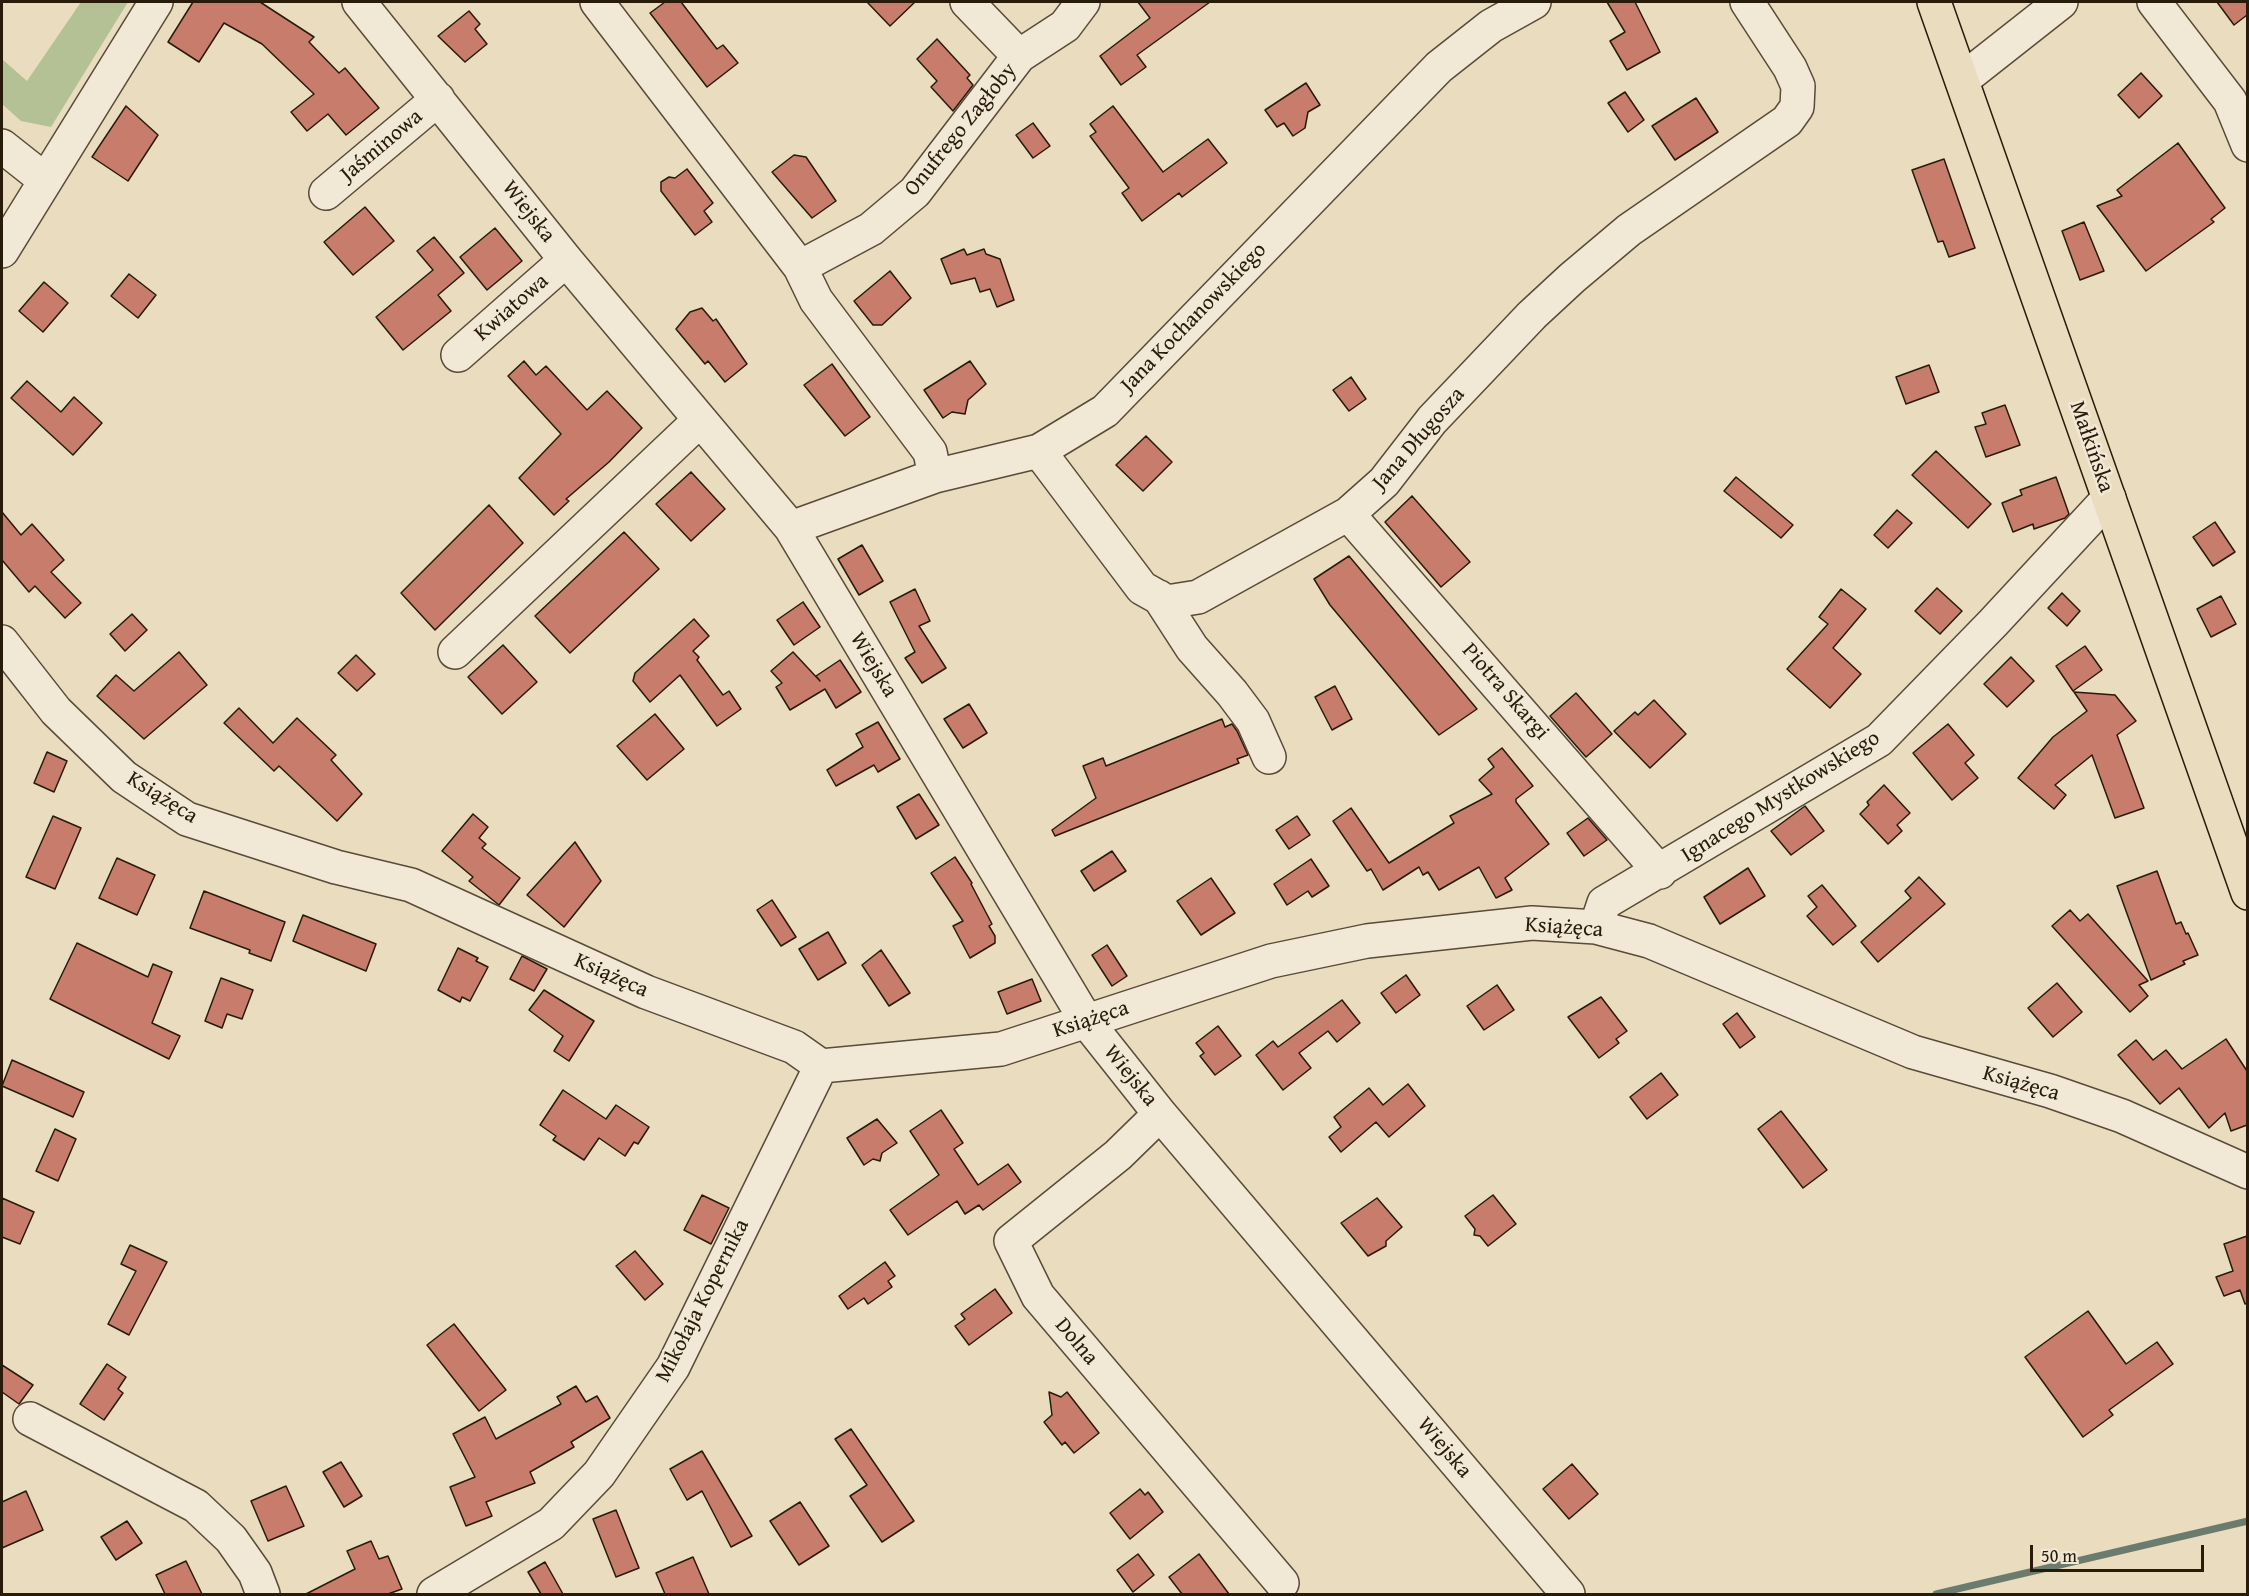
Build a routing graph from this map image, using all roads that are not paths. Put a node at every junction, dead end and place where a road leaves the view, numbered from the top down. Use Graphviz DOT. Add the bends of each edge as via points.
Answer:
graph roads {
  1 [pos="156,2"];
  2 [pos="359,2"];
  3 [pos="597,2"];
  4 [pos="967,2"];
  5 [pos="1083,2"];
  6 [pos="1534,2"];
  7 [pos="1747,2"];
  8 [pos="1934,2"];
  9 [pos="2061,2"];
  10 [pos="2154,2"];
  11 [pos="1020,56"];
  12 [pos="1962,80"];
  13 [pos="438,99"];
  14 [pos="2246,135"];
  15 [pos="2,146"];
  16 [pos="45,180"];
  17 [pos="326,193"];
  18 [pos="2,251"];
  19 [pos="566,260"];
  20 [pos="800,267"];
  21 [pos="458,355"];
  22 [pos="700,420"];
  23 [pos="1039,452"];
  24 [pos="935,476"];
  25 [pos="2109,498"];
  26 [pos="1348,514"];
  27 [pos="791,528"];
  28 [pos="1159,597"];
  29 [pos="2,642"];
  30 [pos="455,652"];
  31 [pos="1269,757"];
  32 [pos="1660,872"];
  33 [pos="2247,893"];
  34 [pos="1596,927"];
  35 [pos="1087,1022"];
  36 [pos="821,1066"];
  37 [pos="1160,1114"];
  38 [pos="2247,1172"];
  39 [pos="30,1419"];
  40 [pos="1282,1583"];
  41 [pos="263,1594"];
  42 [pos="434,1594"];
  43 [pos="1568,1594"];
  1 -- 16 [label="street"];
  2 -- 13 [label="street, Wiejska"];
  3 -- 20 [label="street"];
  4 -- 11 [label="street"];
  5 -- 11 [label="street, Onufrego Zagłoby" via="1065,26"];
  6 -- 23 [label="street, Jana Kochanowskiego" via="1491,26 1440,67 1105,411"];
  7 -- 26 [label="street, Jana Długosza" via="1798,86 1797,107 1787,121 1629,230 1564,286 1432,420 1384,482"];
  8 -- 12 [label="main road, Małkińska"];
  9 -- 12 [label="street"];
  10 -- 14 [label="street" via="2229,101"];
  11 -- 20 [label="street, Onufrego Zagłoby" via="915,192 871,229"];
  12 -- 25 [label="main road, Małkińska"];
  13 -- 17 [label="street, Jaśminowa"];
  13 -- 19 [label="street, Wiejska"];
  15 -- 16 [label="street"];
  16 -- 18 [label="street"];
  19 -- 21 [label="street, Kwiatowa"];
  19 -- 22 [label="street, Wiejska"];
  20 -- 24 [label="street" via="816,300 930,452"];
  22 -- 27 [label="street, Wiejska"];
  22 -- 30 [label="street"];
  23 -- 24 [label="street, Jana Kochanowskiego"];
  23 -- 28 [label="street" via="1142,588"];
  24 -- 27 [label="street, Jana Kochanowskiego"];
  25 -- 32 [label="street, Ignacego Mystkowskiego" via="1879,740"];
  25 -- 33 [label="main road, Małkińska"];
  26 -- 28 [label="street, Jana Długosza" via="1198,597 1167,602"];
  26 -- 32 [label="street, Piotra Skargi"];
  27 -- 35 [label="street, Wiejska"];
  28 -- 31 [label="street" via="1192,648 1253,721"];
  29 -- 36 [label="street, Książęca" via="56,711 116,768 188,819 336,867 411,885 646,992 794,1047"];
  32 -- 34 [label="street, Ignacego Mystkowskiego" via="1604,903"];
  34 -- 35 [label="street, Książęca" via="1532,923 1367,941 1271,961"];
  34 -- 38 [label="street, Książęca" via="1649,942 1913,1052 2122,1116"];
  35 -- 36 [label="street, Książęca" via="1001,1049"];
  35 -- 37 [label="street, Wiejska"];
  36 -- 42 [label="street, Mikołaja Kopernika" via="673,1367 599,1474 551,1524"];
  37 -- 40 [label="street, Dolna" via="1118,1155 1011,1241 1038,1296"];
  37 -- 43 [label="street, Wiejska"];
  39 -- 41 [label="street" via="196,1506 231,1539 255,1573"];
}
